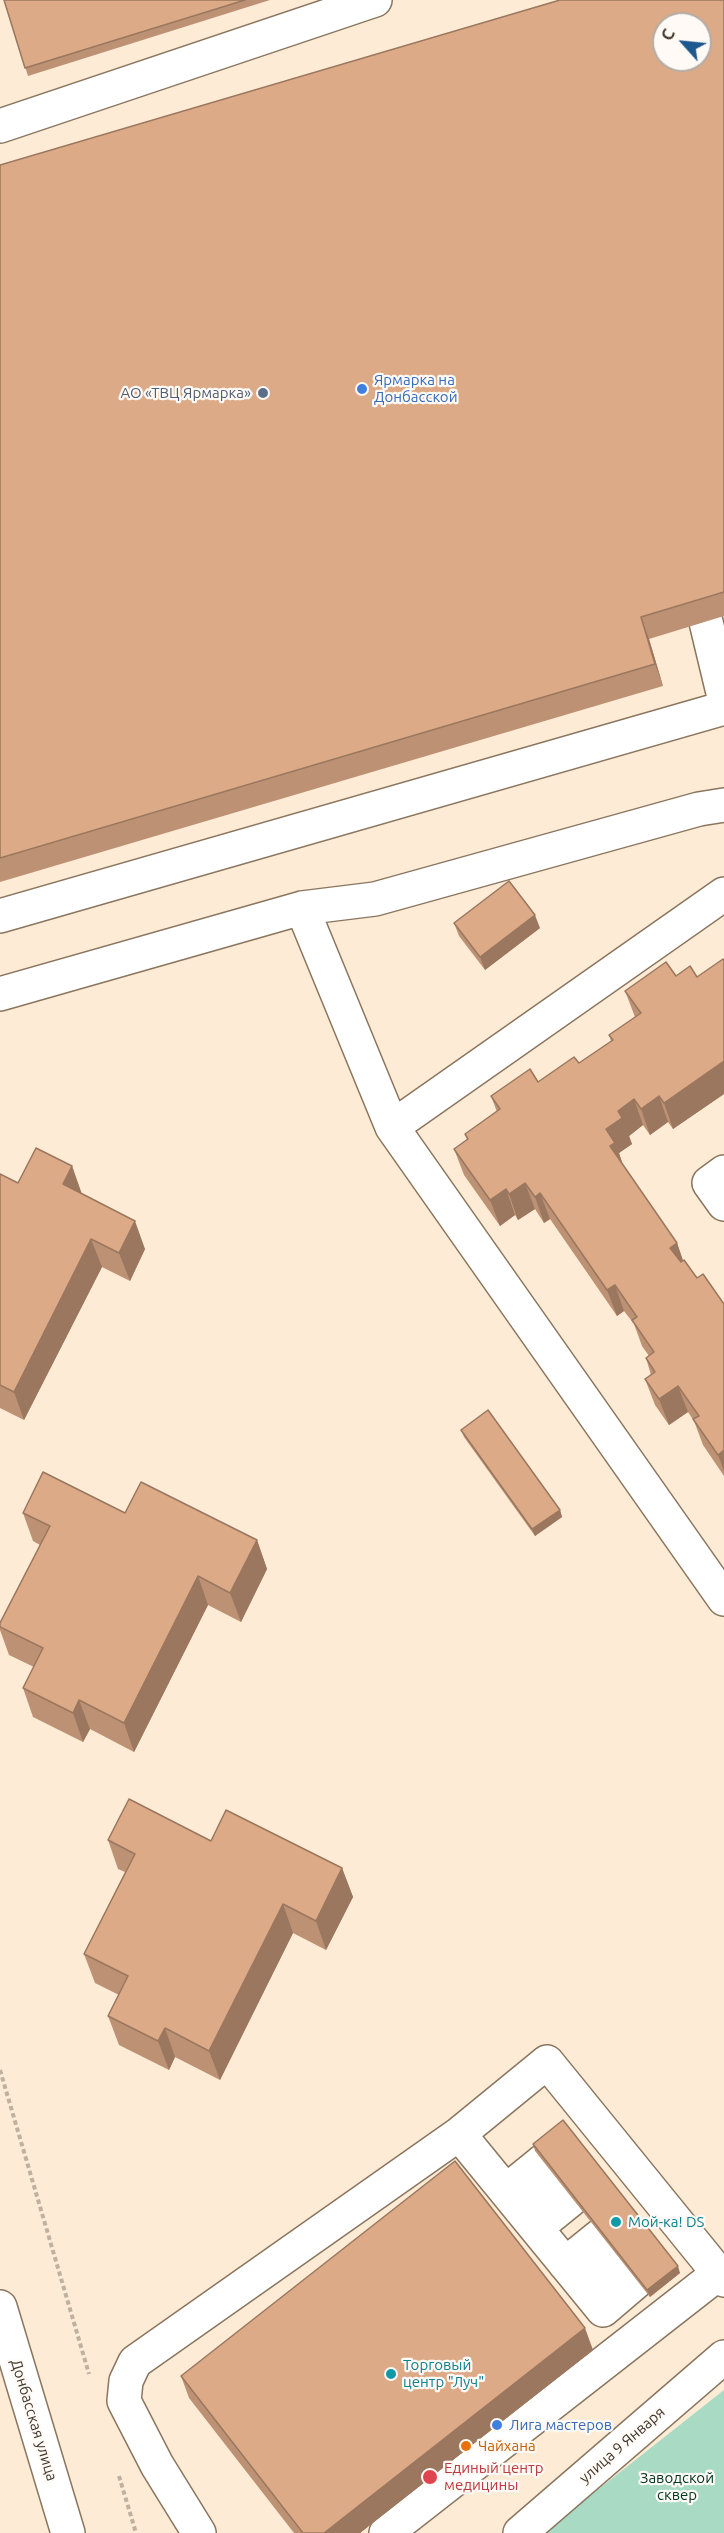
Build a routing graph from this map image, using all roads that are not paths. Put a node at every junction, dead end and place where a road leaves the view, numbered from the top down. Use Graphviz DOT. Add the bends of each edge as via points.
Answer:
graph roads {
  1 [pos="375,0"];
  2 [pos="0,126"];
  3 [pos="706,622"];
  4 [pos="724,697"];
  5 [pos="724,708"];
  6 [pos="724,805"];
  7 [pos="724,894"];
  8 [pos="302,908"];
  9 [pos="0,916"];
  10 [pos="0,994"];
  11 [pos="392,1126"];
  12 [pos="724,1172"];
  13 [pos="724,1204"];
  14 [pos="724,1599"];
  15 [pos="459,2134"];
  16 [pos="521,2210"];
  17 [pos="575,2276"];
  18 [pos="721,2276"];
  19 [pos="0,2307"];
  20 [pos="724,2357"];
  21 [pos="63,2531"];
  22 [pos="199,2533"];
  23 [pos="386,2533"];
  24 [pos="520,2533"];
  1 -- 2 [label="street"];
  3 -- 4 [label="street"];
  5 -- 9 [label="street"];
  6 -- 8 [label="street" via="375,899"];
  7 -- 11 [label="street"];
  8 -- 10 [label="street"];
  8 -- 11 [label="street"];
  11 -- 14 [label="street"];
  12 -- 13 [label="street" via="709,1183"];
  15 -- 16 [label="street"];
  15 -- 18 [label="street" via="547,2062 598,2147 661,2225"];
  15 -- 22 [label="street" via="135,2362 126,2381 124,2401"];
  16 -- 16 [label="street" via="558,2180"];
  16 -- 17 [label="street"];
  17 -- 17 [label="street" via="619,2258 603,2310"];
  18 -- 23 [label="street"];
  19 -- 21 [label="street, Донбасская улица"];
  20 -- 24 [label="street, улица 9 Января"];
}
